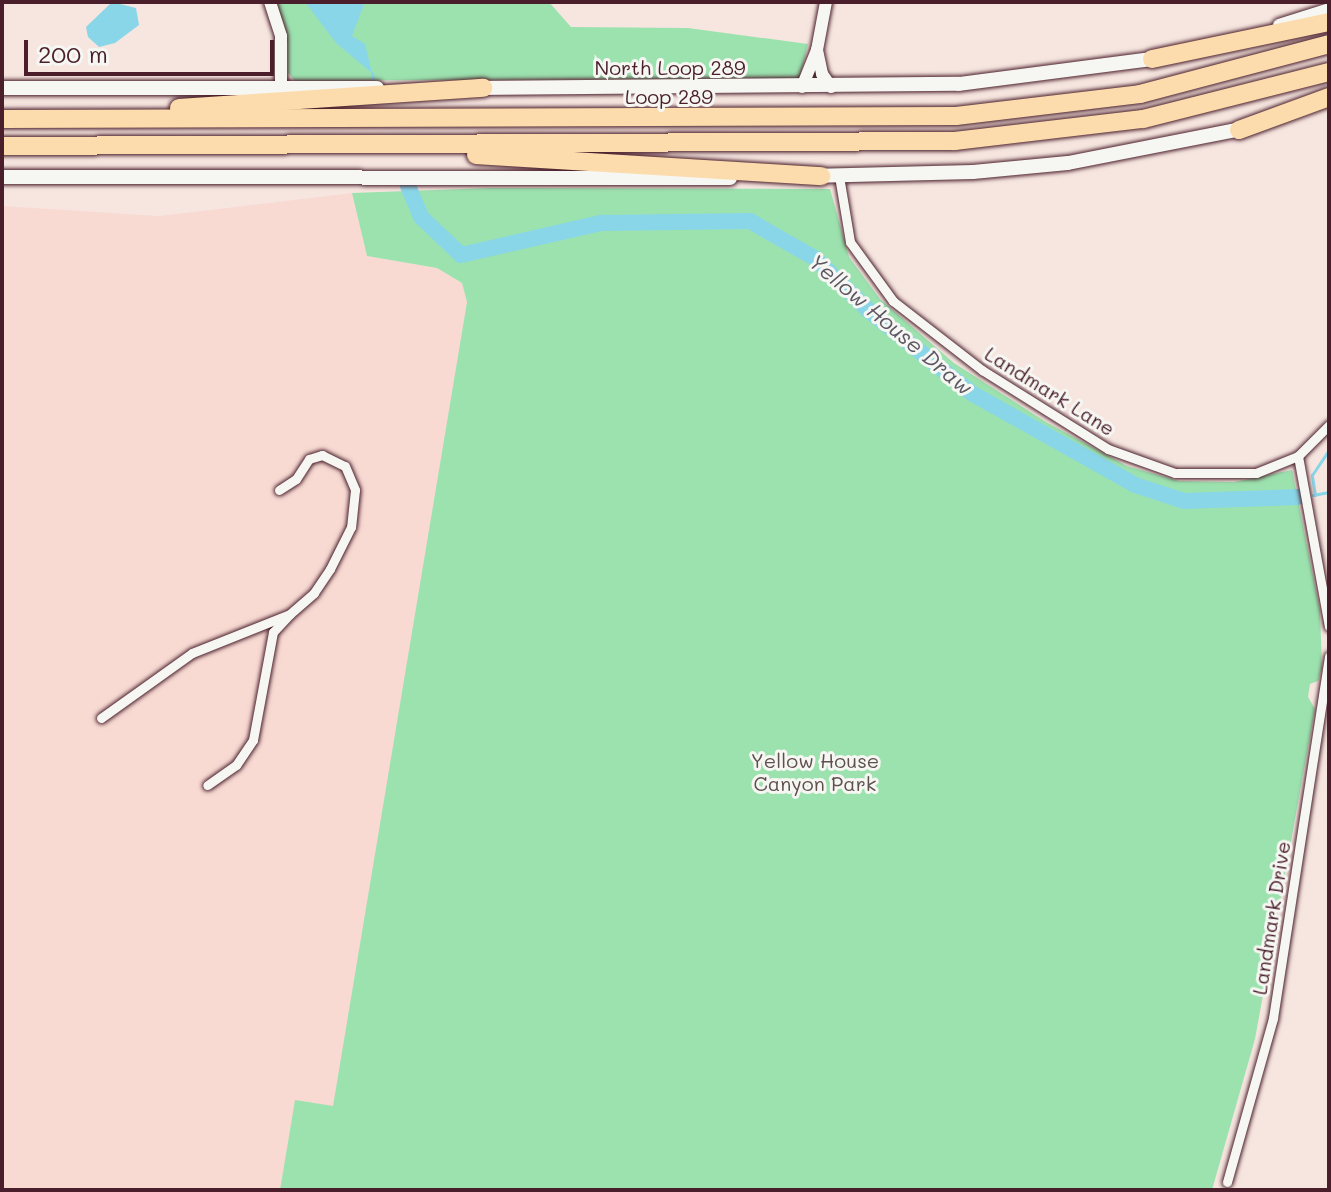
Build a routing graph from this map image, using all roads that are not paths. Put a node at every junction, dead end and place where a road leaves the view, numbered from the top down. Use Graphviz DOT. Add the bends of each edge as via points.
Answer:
graph roads {
  1 [pos="270,2"];
  2 [pos="826,2"];
  3 [pos="1329,9"];
  4 [pos="1329,22"];
  5 [pos="1329,44"];
  6 [pos="817,50"];
  7 [pos="1152,59"];
  8 [pos="1329,72"];
  9 [pos="802,87"];
  10 [pos="831,87"];
  11 [pos="2,88"];
  12 [pos="281,88"];
  13 [pos="483,88"];
  14 [pos="1329,97"];
  15 [pos="1329,105"];
  16 [pos="2,119"];
  17 [pos="33,119"];
  18 [pos="1239,130"];
  19 [pos="381,145"];
  20 [pos="2,146"];
  21 [pos="830,176"];
  22 [pos="2,177"];
  23 [pos="1329,425"];
  24 [pos="1298,456"];
  25 [pos="279,490"];
  26 [pos="290,614"];
  27 [pos="1329,626"];
  28 [pos="1329,656"];
  29 [pos="101,718"];
  30 [pos="207,785"];
  31 [pos="1227,1182"];
  1 -- 12 [label="street" via="281,36"];
  2 -- 6 [label="street"];
  3 -- 7 [label="street, North Loop 289"];
  4 -- 7 [label="highway"];
  5 -- 17 [label="highway, Loop 289" via="1140,94 956,116"];
  6 -- 9 [label="street"];
  6 -- 10 [label="street"];
  7 -- 10 [label="main road, North Loop 289" via="1016,80"];
  8 -- 19 [label="highway" via="1143,119 989,139"];
  9 -- 10 [label="main road, North Loop 289"];
  9 -- 13 [label="main road, North Loop 289"];
  11 -- 12 [label="main road, North Loop 289"];
  12 -- 13 [label="main road, North Loop 289"];
  13 -- 17 [label="highway" via="62,111"];
  14 -- 18 [label="highway"];
  15 -- 18 [label="main road"];
  16 -- 17 [label="highway, Loop 289"];
  18 -- 21 [label="main road" via="1068,163"];
  19 -- 20 [label="highway"];
  19 -- 21 [label="highway" via="651,168"];
  21 -- 22 [label="main road"];
  21 -- 24 [label="street, Landmark Lane" via="850,242 893,301 971,362 1082,434 1138,462 1190,475 1256,473"];
  23 -- 24 [label="street, Landmark Lane"];
  24 -- 27 [label="street"];
  25 -- 26 [label="street" via="296,479 309,459 322,455 345,466 355,490 351,527 330,569"];
  26 -- 29 [label="street" via="192,653"];
  26 -- 30 [label="street" via="273,632 253,740 236,765"];
  28 -- 31 [label="street, Landmark Drive" via="1273,1018"];
}
